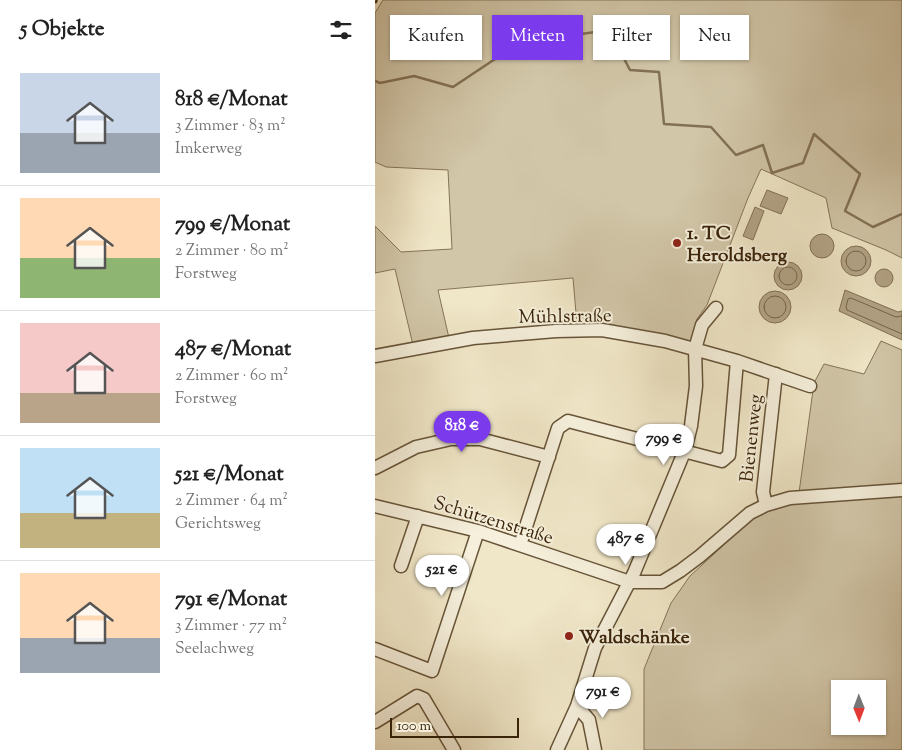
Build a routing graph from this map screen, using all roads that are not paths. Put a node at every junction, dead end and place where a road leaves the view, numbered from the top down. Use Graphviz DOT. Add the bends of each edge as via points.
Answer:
graph roads {
  1 [pos="716,308"];
  2 [pos="695,349"];
  3 [pos="375,356"];
  4 [pos="737,361"];
  5 [pos="776,374"];
  6 [pos="810,386"];
  7 [pos="685,450"];
  8 [pos="549,457"];
  9 [pos="375,468"];
  10 [pos="902,490"];
  11 [pos="766,504"];
  12 [pos="375,506"];
  13 [pos="418,516"];
  14 [pos="478,531"];
  15 [pos="520,545"];
  16 [pos="401,566"];
  17 [pos="630,582"];
  18 [pos="375,649"];
  19 [pos="577,706"];
  20 [pos="375,722"];
  21 [pos="454,750"];
  22 [pos="557,750"];
  23 [pos="595,750"];
  1 -- 2 [label="street" via="703,325"];
  2 -- 3 [label="street, Mühlstraße" via="602,330 556,331 473,338"];
  2 -- 4 [label="street, Mühlstraße"];
  2 -- 7 [label="street" via="696,386"];
  4 -- 5 [label="street, Mühlstraße"];
  4 -- 7 [label="street" via="729,455 722,460"];
  5 -- 6 [label="street, Mühlstraße"];
  5 -- 11 [label="street, Bienenweg" via="763,492"];
  7 -- 8 [label="street" via="568,421 558,428"];
  7 -- 17 [label="street"];
  8 -- 9 [label="street" via="480,439 451,439 416,447"];
  8 -- 15 [label="street"];
  10 -- 11 [label="street, Schützenstraße" via="790,498"];
  11 -- 17 [label="street, Schützenstraße" via="662,582"];
  12 -- 13 [label="street, Schützenstraße"];
  13 -- 14 [label="street, Schützenstraße"];
  13 -- 16 [label="street, Schützenstraße"];
  14 -- 15 [label="street, Schützenstraße"];
  14 -- 18 [label="street" via="432,671"];
  15 -- 17 [label="street, Schützenstraße"];
  17 -- 19 [label="street" via="595,648"];
  19 -- 22 [label="street"];
  19 -- 23 [label="street" via="589,720"];
  20 -- 21 [label="street" via="417,696 424,699"];
}
